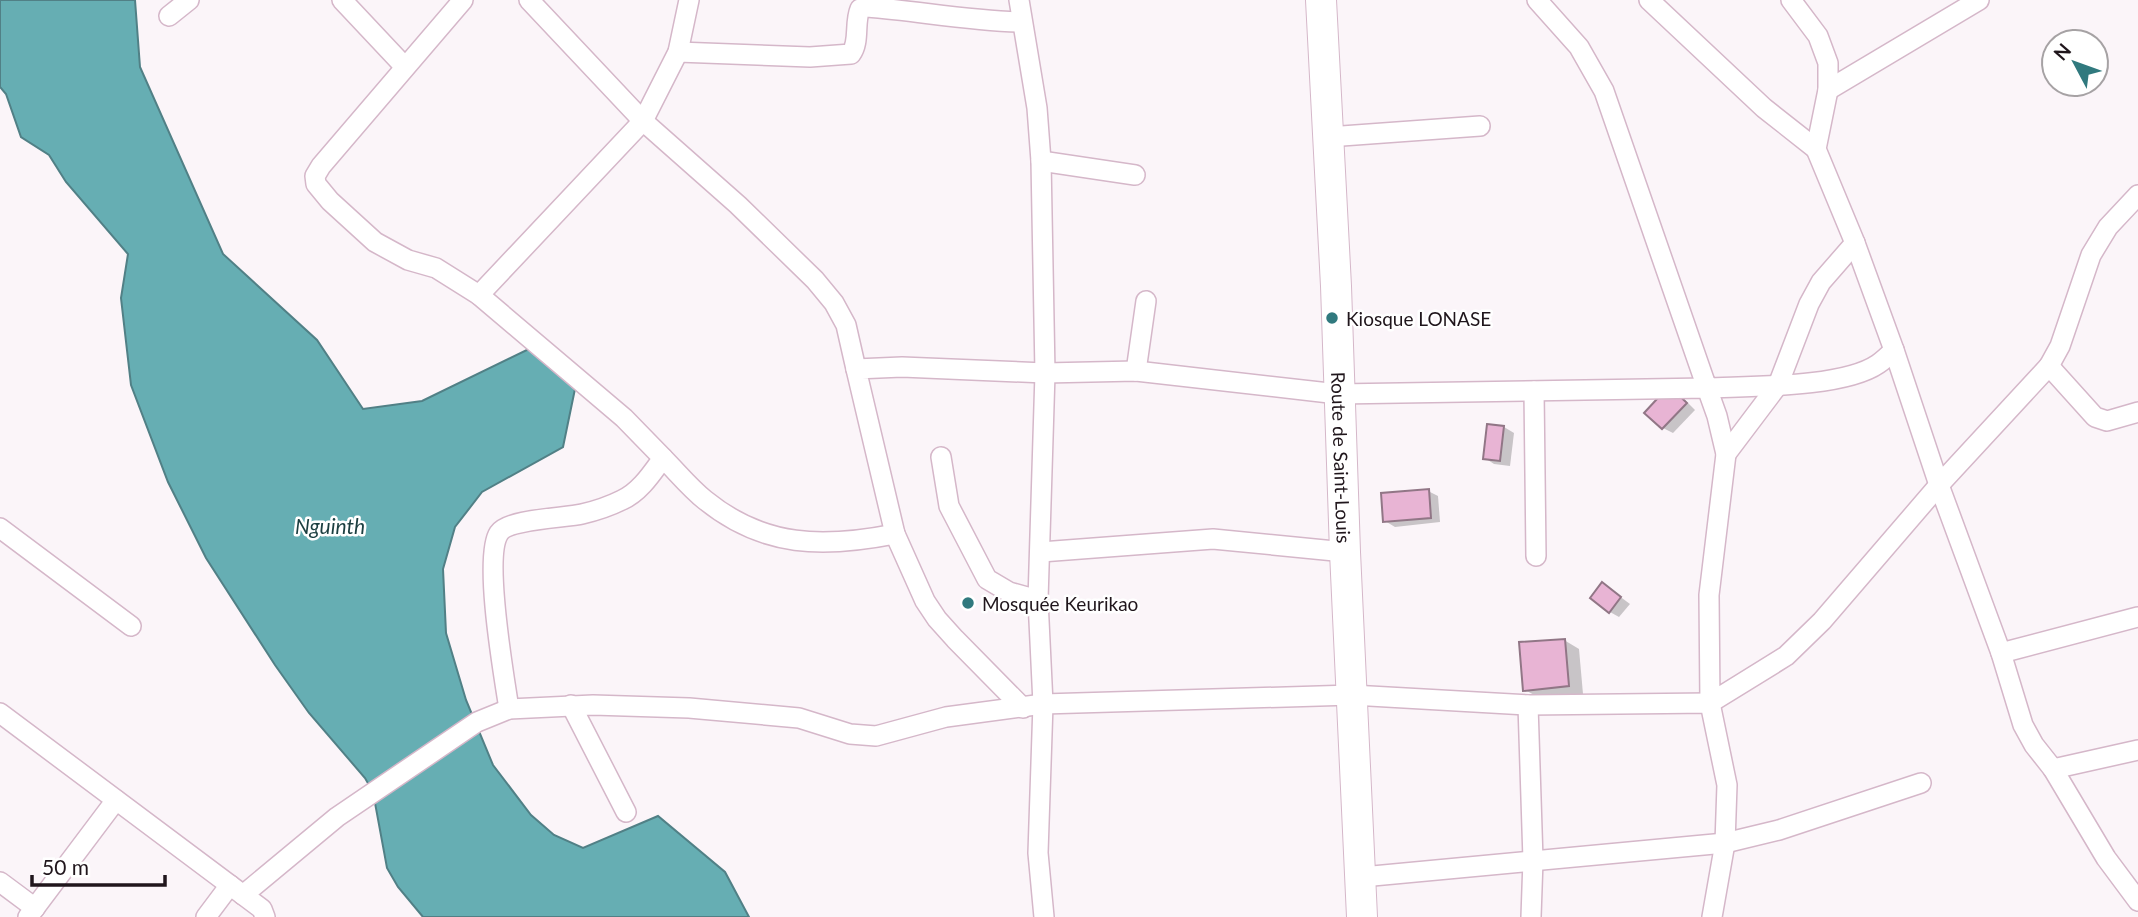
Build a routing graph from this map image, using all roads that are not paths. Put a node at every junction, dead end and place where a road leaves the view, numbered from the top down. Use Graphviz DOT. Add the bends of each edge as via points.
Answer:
graph roads {
  1 [pos="189,0"];
  2 [pos="342,0"];
  3 [pos="463,0"];
  4 [pos="529,0"];
  5 [pos="689,0"];
  6 [pos="1019,0"];
  7 [pos="1321,0"];
  8 [pos="1537,0"];
  9 [pos="1649,0"];
  10 [pos="1791,0"];
  11 [pos="1979,0"];
  12 [pos="169,16"];
  13 [pos="1022,22"];
  14 [pos="678,52"];
  15 [pos="405,67"];
  16 [pos="1828,90"];
  17 [pos="643,121"];
  18 [pos="1480,126"];
  19 [pos="1328,136"];
  20 [pos="1816,149"];
  21 [pos="1041,162"];
  22 [pos="1135,175"];
  23 [pos="2138,195"];
  24 [pos="1855,243"];
  25 [pos="479,295"];
  26 [pos="1146,301"];
  27 [pos="1894,350"];
  28 [pos="2049,366"];
  29 [pos="856,369"];
  30 [pos="1136,371"];
  31 [pos="1045,373"];
  32 [pos="1778,385"];
  33 [pos="1707,388"];
  34 [pos="1534,391"];
  35 [pos="1338,394"];
  36 [pos="2138,412"];
  37 [pos="1726,454"];
  38 [pos="941,457"];
  39 [pos="663,458"];
  40 [pos="1939,485"];
  41 [pos="0,528"];
  42 [pos="895,534"];
  43 [pos="1041,552"];
  44 [pos="1345,552"];
  45 [pos="1536,556"];
  46 [pos="1038,600"];
  47 [pos="2138,617"];
  48 [pos="131,626"];
  49 [pos="2001,653"];
  50 [pos="1352,695"];
  51 [pos="1710,703"];
  52 [pos="1043,704"];
  53 [pos="571,705"];
  54 [pos="1528,705"];
  55 [pos="1023,708"];
  56 [pos="509,709"];
  57 [pos="0,713"];
  58 [pos="2138,750"];
  59 [pos="2053,769"];
  60 [pos="1921,783"];
  61 [pos="116,800"];
  62 [pos="626,812"];
  63 [pos="1725,843"];
  64 [pos="1533,860"];
  65 [pos="1362,877"];
  66 [pos="0,883"];
  67 [pos="236,890"];
  68 [pos="2138,901"];
  69 [pos="32,913"];
  70 [pos="206,917"];
  71 [pos="265,917"];
  72 [pos="1044,917"];
  73 [pos="1363,917"];
  74 [pos="1531,917"];
  75 [pos="1712,917"];
  1 -- 12 [label="street"];
  2 -- 15 [label="street"];
  3 -- 15 [label="street"];
  4 -- 17 [label="street"];
  5 -- 14 [label="street"];
  6 -- 13 [label="street"];
  7 -- 19 [label="main road, Route de Saint-Louis"];
  8 -- 33 [label="street" via="1579,47 1604,91"];
  9 -- 20 [label="street" via="1764,108"];
  10 -- 16 [label="street" via="1824,50"];
  11 -- 16 [label="street"];
  13 -- 14 [label="street" via="867,7 857,15 851,54"];
  13 -- 21 [label="street"];
  14 -- 17 [label="street"];
  15 -- 25 [label="street" via="321,166 316,184 376,242 408,260 436,268"];
  16 -- 20 [label="street"];
  17 -- 25 [label="street"];
  17 -- 29 [label="street" via="815,280 846,325"];
  18 -- 19 [label="street"];
  19 -- 35 [label="main road, Route de Saint-Louis"];
  20 -- 24 [label="street"];
  21 -- 22 [label="street"];
  21 -- 31 [label="street"];
  23 -- 28 [label="street" via="2098,241"];
  24 -- 27 [label="street"];
  24 -- 32 [label="street" via="1821,282 1809,304"];
  25 -- 39 [label="street" via="624,418"];
  26 -- 30 [label="street"];
  27 -- 32 [label="street" via="1876,366 1836,380"];
  27 -- 40 [label="street"];
  28 -- 36 [label="street" via="2095,417 2107,421"];
  28 -- 40 [label="street"];
  29 -- 31 [label="street"];
  29 -- 42 [label="street"];
  30 -- 31 [label="street"];
  30 -- 35 [label="street"];
  31 -- 43 [label="street"];
  32 -- 33 [label="street"];
  32 -- 37 [label="street"];
  33 -- 34 [label="street"];
  33 -- 37 [label="street"];
  34 -- 35 [label="street"];
  34 -- 45 [label="street"];
  35 -- 44 [label="main road, Route de Saint-Louis"];
  37 -- 51 [label="street" via="1709,595"];
  38 -- 46 [label="street" via="949,506 987,579 1009,592"];
  39 -- 42 [label="street" via="704,499 758,532 807,543 853,542"];
  39 -- 56 [label="street" via="625,499 584,514 512,525 499,533 494,598"];
  40 -- 49 [label="street"];
  40 -- 51 [label="street" via="1786,656"];
  41 -- 48 [label="street"];
  42 -- 55 [label="street" via="937,619"];
  43 -- 44 [label="street" via="1213,538"];
  43 -- 46 [label="street"];
  44 -- 50 [label="main road, Route de Saint-Louis"];
  46 -- 52 [label="street"];
  47 -- 49 [label="street"];
  49 -- 59 [label="street" via="2023,724"];
  50 -- 52 [label="street"];
  50 -- 54 [label="street"];
  50 -- 65 [label="main road, Route de Saint-Louis"];
  51 -- 54 [label="street"];
  51 -- 63 [label="street" via="1727,785"];
  52 -- 55 [label="street"];
  52 -- 72 [label="street" via="1038,853"];
  53 -- 55 [label="street" via="690,708 799,718 850,734 876,736 946,717"];
  53 -- 56 [label="street"];
  53 -- 62 [label="street"];
  54 -- 64 [label="street"];
  56 -- 67 [label="street" via="477,722"];
  57 -- 61 [label="street"];
  58 -- 59 [label="street"];
  59 -- 68 [label="street" via="2106,858"];
  60 -- 63 [label="street"];
  61 -- 67 [label="street"];
  61 -- 69 [label="street"];
  63 -- 64 [label="street"];
  63 -- 75 [label="street"];
  64 -- 65 [label="street"];
  64 -- 74 [label="street"];
  65 -- 73 [label="main road, Route de Saint-Louis"];
  66 -- 69 [label="street"];
  67 -- 70 [label="street"];
  67 -- 71 [label="street" via="262,909"];
}
